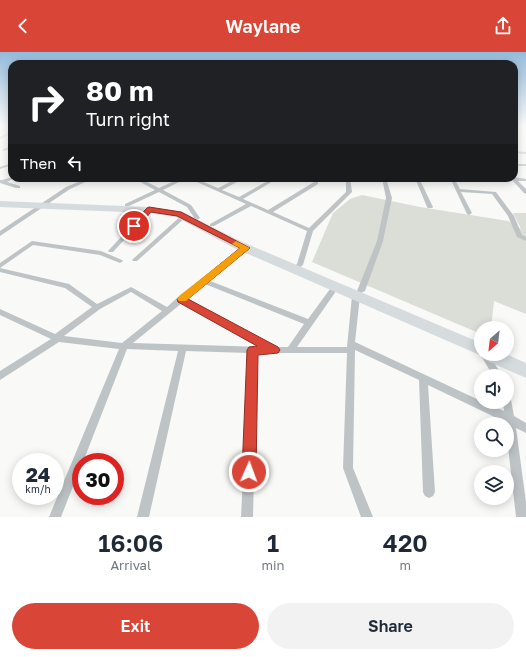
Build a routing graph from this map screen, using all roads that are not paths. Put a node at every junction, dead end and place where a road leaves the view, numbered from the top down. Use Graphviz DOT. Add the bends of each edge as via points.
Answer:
graph roads {
  1 [pos="1,182"];
  2 [pos="82,182"];
  3 [pos="143,182"];
  4 [pos="177,182"];
  5 [pos="201,182"];
  6 [pos="234,182"];
  7 [pos="269,182"];
  8 [pos="316,182"];
  9 [pos="348,182"];
  10 [pos="385,182"];
  11 [pos="419,182"];
  12 [pos="454,182"];
  13 [pos="517,182"];
  14 [pos="18,187"];
  15 [pos="159,190"];
  16 [pos="219,190"];
  17 [pos="458,190"];
  18 [pos="526,192"];
  19 [pos="240,199"];
  20 [pos="0,201"];
  21 [pos="0,204"];
  22 [pos="251,204"];
  23 [pos="44,205"];
  24 [pos="127,205"];
  25 [pos="430,207"];
  26 [pos="149,210"];
  27 [pos="269,212"];
  28 [pos="469,213"];
  29 [pos="184,216"];
  30 [pos="197,218"];
  31 [pos="212,225"];
  32 [pos="310,230"];
  33 [pos="0,234"];
  34 [pos="526,239"];
  35 [pos="246,248"];
  36 [pos="111,251"];
  37 [pos="135,260"];
  38 [pos="120,261"];
  39 [pos="0,266"];
  40 [pos="297,267"];
  41 [pos="0,270"];
  42 [pos="204,281"];
  43 [pos="335,287"];
  44 [pos="358,294"];
  45 [pos="181,299"];
  46 [pos="97,306"];
  47 [pos="167,311"];
  48 [pos="0,312"];
  49 [pos="309,323"];
  50 [pos="57,338"];
  51 [pos="474,340"];
  52 [pos="124,346"];
  53 [pos="351,347"];
  54 [pos="474,347"];
  55 [pos="184,348"];
  56 [pos="253,350"];
  57 [pos="274,350"];
  58 [pos="290,350"];
  59 [pos="514,358"];
  60 [pos="504,361"];
  61 [pos="526,364"];
  62 [pos="526,371"];
  63 [pos="0,376"];
  64 [pos="423,378"];
  65 [pos="506,417"];
  66 [pos="514,421"];
  67 [pos="526,428"];
  68 [pos="514,452"];
  69 [pos="430,492"];
  70 [pos="55,517"];
  71 [pos="143,517"];
  72 [pos="248,517"];
  73 [pos="367,517"];
  74 [pos="522,517"];
  1 -- 14 [label="street"];
  2 -- 23 [label="street" via="68,188"];
  3 -- 15 [label="street"];
  4 -- 15 [label="street"];
  5 -- 16 [label="street"];
  6 -- 16 [label="street"];
  7 -- 19 [label="street"];
  8 -- 27 [label="street"];
  9 -- 32 [label="street" via="349,192"];
  10 -- 44 [label="street" via="389,198 380,241"];
  11 -- 25 [label="street"];
  12 -- 17 [label="street"];
  13 -- 18 [label="street"];
  15 -- 24 [label="street"];
  15 -- 30 [label="street" via="189,206"];
  16 -- 19 [label="street"];
  17 -- 28 [label="street"];
  17 -- 34 [label="street" via="494,193 511,216 518,236"];
  19 -- 22 [label="street"];
  20 -- 23 [label="highway"];
  21 -- 23 [label="highway"];
  22 -- 27 [label="street"];
  22 -- 31 [label="street"];
  23 -- 24 [label="highway"];
  23 -- 26 [label="highway"];
  23 -- 33 [label="street"];
  24 -- 30 [label="highway" via="183,211"];
  26 -- 29 [label="highway"];
  26 -- 36 [label="street"];
  27 -- 32 [label="street"];
  29 -- 35 [label="highway"];
  29 -- 37 [label="street"];
  30 -- 31 [label="highway"];
  31 -- 40 [label="highway"];
  32 -- 40 [label="street"];
  35 -- 40 [label="highway"];
  35 -- 42 [label="street"];
  38 -- 39 [label="street" via="101,253 32,243"];
  40 -- 43 [label="highway"];
  40 -- 44 [label="highway"];
  41 -- 46 [label="street" via="67,286"];
  42 -- 45 [label="street"];
  42 -- 49 [label="street"];
  43 -- 44 [label="highway"];
  43 -- 49 [label="street"];
  44 -- 51 [label="highway"];
  44 -- 53 [label="street"];
  44 -- 54 [label="highway"];
  45 -- 47 [label="street"];
  45 -- 57 [label="street"];
  46 -- 47 [label="street" via="131,289"];
  46 -- 50 [label="street"];
  47 -- 52 [label="street"];
  48 -- 50 [label="street"];
  49 -- 58 [label="street"];
  50 -- 52 [label="street"];
  50 -- 63 [label="street"];
  52 -- 55 [label="street"];
  52 -- 70 [label="street"];
  53 -- 58 [label="street"];
  53 -- 64 [label="street"];
  53 -- 73 [label="street" via="348,468"];
  55 -- 56 [label="street"];
  55 -- 71 [label="street"];
  56 -- 57 [label="street"];
  56 -- 72 [label="street"];
  57 -- 58 [label="street"];
  59 -- 61 [label="highway"];
  60 -- 62 [label="highway"];
  64 -- 65 [label="street"];
  64 -- 69 [label="street"];
  66 -- 67 [label="street"];
  68 -- 74 [label="street"];
}
